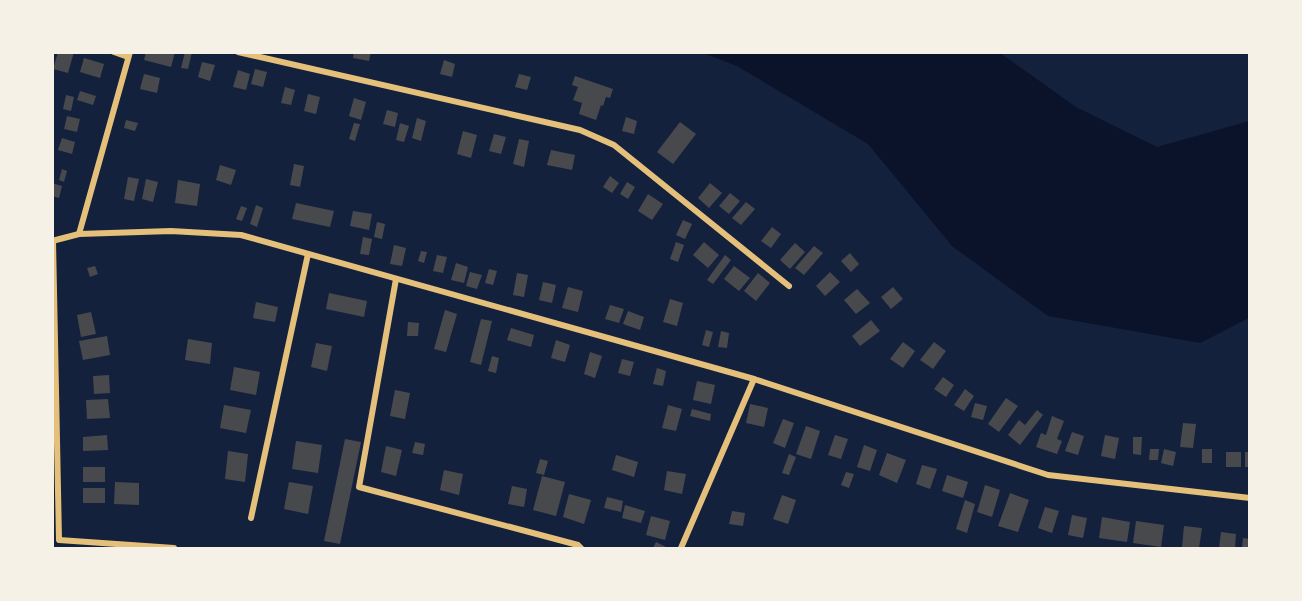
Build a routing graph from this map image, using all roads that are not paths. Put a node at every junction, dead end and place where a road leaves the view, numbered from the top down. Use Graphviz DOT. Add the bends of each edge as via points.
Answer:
graph roads {
  1 [pos="114,52"];
  2 [pos="238,52"];
  3 [pos="129,55"];
  4 [pos="80,234"];
  5 [pos="53,241"];
  6 [pos="308,254"];
  7 [pos="396,279"];
  8 [pos="789,286"];
  9 [pos="754,379"];
  10 [pos="1250,498"];
  11 [pos="251,518"];
  12 [pos="174,549"];
  13 [pos="581,549"];
  14 [pos="681,549"];
  1 -- 3 [label="street"];
  2 -- 8 [label="street" via="580,130 614,145"];
  3 -- 4 [label="street"];
  4 -- 5 [label="street"];
  4 -- 6 [label="street" via="171,231 241,235"];
  5 -- 12 [label="street" via="59,540"];
  6 -- 7 [label="street"];
  6 -- 11 [label="street"];
  7 -- 9 [label="street"];
  7 -- 13 [label="street" via="359,487 578,545"];
  9 -- 10 [label="street" via="1048,475"];
  9 -- 14 [label="street"];
}
